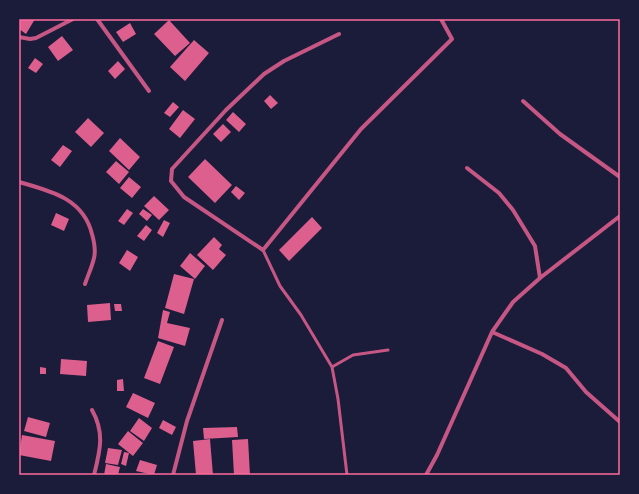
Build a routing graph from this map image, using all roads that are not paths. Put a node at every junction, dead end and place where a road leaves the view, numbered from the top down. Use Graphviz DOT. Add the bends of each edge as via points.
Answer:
graph roads {
  1 [pos="73,19"];
  2 [pos="97,19"];
  3 [pos="441,19"];
  4 [pos="339,34"];
  5 [pos="19,37"];
  6 [pos="149,91"];
  7 [pos="523,101"];
  8 [pos="467,168"];
  9 [pos="620,178"];
  10 [pos="19,182"];
  11 [pos="620,216"];
  12 [pos="263,250"];
  13 [pos="540,278"];
  14 [pos="85,284"];
  15 [pos="222,320"];
  16 [pos="492,332"];
  17 [pos="388,350"];
  18 [pos="332,367"];
  19 [pos="92,410"];
  20 [pos="620,422"];
  21 [pos="94,475"];
  22 [pos="173,475"];
  23 [pos="346,475"];
  24 [pos="426,475"];
  1 -- 5 [label="street" via="36,38"];
  2 -- 6 [label="street"];
  3 -- 12 [label="street" via="452,39 361,129"];
  4 -- 12 [label="street" via="284,61 264,74 226,110 172,170 171,181 184,197"];
  7 -- 9 [label="street" via="560,134"];
  8 -- 13 [label="street" via="499,193 513,210 535,246"];
  10 -- 14 [label="street" via="62,195 83,214 95,244 94,257"];
  11 -- 13 [label="street"];
  12 -- 18 [label="lane" via="280,286 301,315"];
  13 -- 16 [label="street" via="513,302"];
  15 -- 22 [label="street" via="187,421"];
  16 -- 20 [label="street" via="542,354 566,368 586,392"];
  16 -- 24 [label="street" via="437,456"];
  17 -- 18 [label="lane" via="353,355"];
  18 -- 23 [label="lane"];
  19 -- 21 [label="street" via="98,422 101,438"];
}
